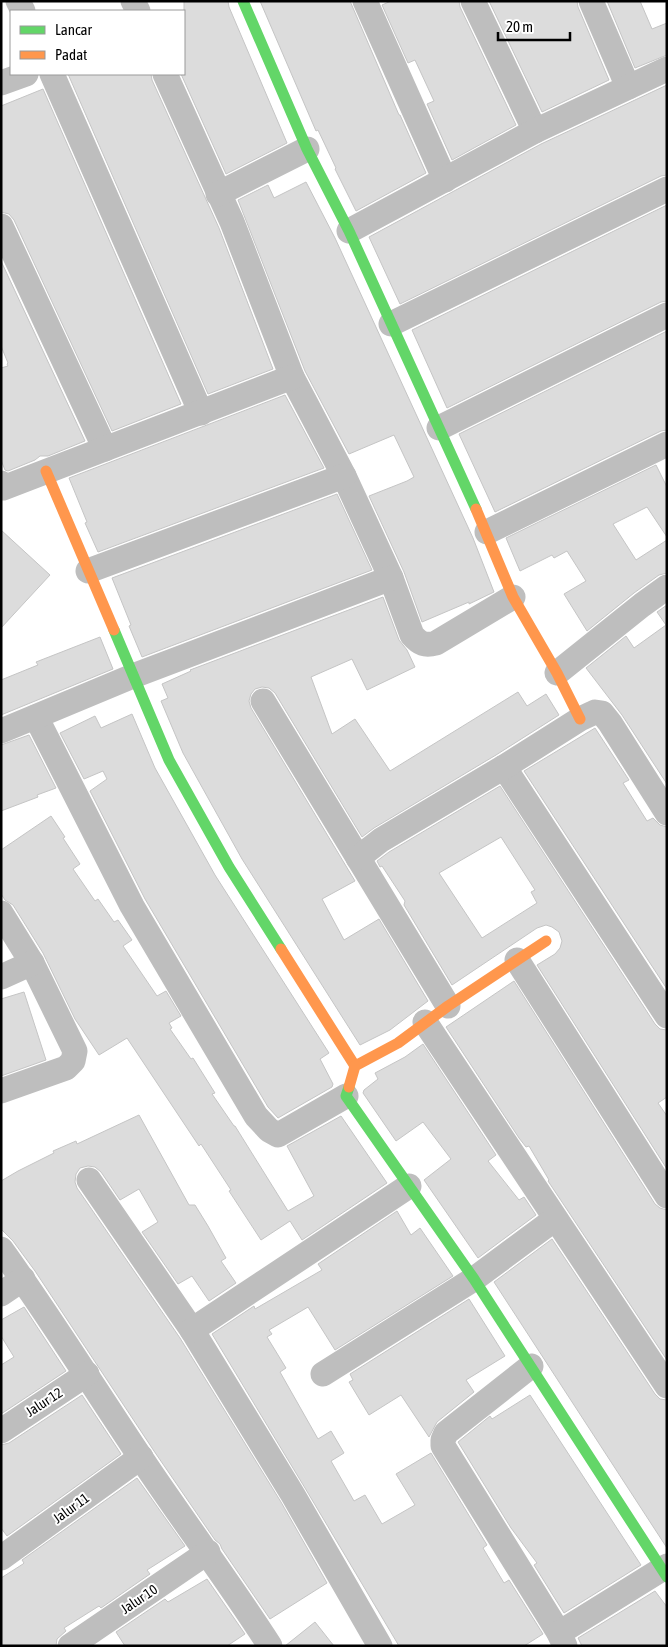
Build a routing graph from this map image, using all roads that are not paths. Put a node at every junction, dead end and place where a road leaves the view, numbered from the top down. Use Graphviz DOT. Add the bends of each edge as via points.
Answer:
graph roads {
  1 [pos="243,1"];
  2 [pos="365,1"];
  3 [pos="473,1"];
  4 [pos="591,1"];
  5 [pos="667,69"];
  6 [pos="24,75"];
  7 [pos="52,75"];
  8 [pos="165,75"];
  9 [pos="1,84"];
  10 [pos="628,87"];
  11 [pos="535,131"];
  12 [pos="307,149"];
  13 [pos="445,180"];
  14 [pos="667,190"];
  15 [pos="218,194"];
  16 [pos="1,226"];
  17 [pos="349,231"];
  18 [pos="667,315"];
  19 [pos="391,324"];
  20 [pos="292,377"];
  21 [pos="202,413"];
  22 [pos="439,428"];
  23 [pos="667,444"];
  24 [pos="105,449"];
  25 [pos="46,471"];
  26 [pos="344,476"];
  27 [pos="1,483"];
  28 [pos="487,532"];
  29 [pos="88,570"];
  30 [pos="391,578"];
  31 [pos="667,587"];
  32 [pos="513,598"];
  33 [pos="557,673"];
  34 [pos="133,676"];
  35 [pos="263,701"];
  36 [pos="36,717"];
  37 [pos="580,719"];
  38 [pos="1,731"];
  39 [pos="504,767"];
  40 [pos="667,813"];
  41 [pos="358,858"];
  42 [pos="1,913"];
  43 [pos="546,941"];
  44 [pos="518,960"];
  45 [pos="32,963"];
  46 [pos="1,977"];
  47 [pos="448,1006"];
  48 [pos="667,1016"];
  49 [pos="425,1022"];
  50 [pos="355,1066"];
  51 [pos="1,1091"];
  52 [pos="346,1096"];
  53 [pos="89,1180"];
  54 [pos="410,1186"];
  55 [pos="667,1196"];
  56 [pos="555,1218"];
  57 [pos="1,1249"];
  58 [pos="23,1279"];
  59 [pos="474,1279"];
  60 [pos="1,1294"];
  61 [pos="192,1330"];
  62 [pos="530,1366"];
  63 [pos="87,1374"];
  64 [pos="323,1374"];
  65 [pos="667,1386"];
  66 [pos="1,1431"];
  67 [pos="141,1458"];
  68 [pos="208,1552"];
  69 [pos="1,1558"];
  70 [pos="665,1571"];
  71 [pos="562,1639"];
  72 [pos="261,1642"];
  73 [pos="70,1646"];
  74 [pos="380,1646"];
  1 -- 12 [label="street"];
  2 -- 13 [label="street"];
  3 -- 11 [label="street"];
  4 -- 10 [label="street"];
  5 -- 10 [label="street"];
  6 -- 9 [label="street"];
  7 -- 21 [label="street"];
  8 -- 15 [label="street"];
  10 -- 11 [label="street"];
  11 -- 13 [label="street"];
  12 -- 15 [label="street"];
  12 -- 17 [label="street"];
  13 -- 17 [label="street"];
  14 -- 19 [label="street"];
  15 -- 20 [label="street"];
  16 -- 24 [label="street"];
  17 -- 19 [label="street"];
  18 -- 22 [label="street"];
  19 -- 22 [label="street"];
  20 -- 21 [label="street"];
  20 -- 26 [label="street"];
  21 -- 24 [label="street"];
  22 -- 28 [label="street"];
  23 -- 28 [label="street"];
  24 -- 25 [label="street"];
  25 -- 27 [label="street" via="3,488"];
  25 -- 29 [label="street"];
  26 -- 29 [label="street"];
  26 -- 30 [label="street"];
  28 -- 32 [label="street"];
  29 -- 34 [label="street"];
  30 -- 32 [label="street" via="412,635 427,646"];
  30 -- 34 [label="street"];
  31 -- 33 [label="street"];
  32 -- 33 [label="street"];
  33 -- 37 [label="street"];
  34 -- 36 [label="street"];
  34 -- 50 [label="street" via="169,760 224,859"];
  35 -- 41 [label="street"];
  36 -- 38 [label="street"];
  36 -- 52 [label="street" via="132,906 256,1116 278,1135"];
  37 -- 39 [label="street"];
  37 -- 40 [label="street" via="594,712 602,714"];
  39 -- 41 [label="street" via="381,840"];
  39 -- 48 [label="street"];
  41 -- 47 [label="street"];
  42 -- 45 [label="street"];
  43 -- 44 [label="street"];
  44 -- 47 [label="street"];
  44 -- 55 [label="street"];
  45 -- 46 [label="street"];
  45 -- 51 [label="street" via="75,1051 73,1061 66,1068"];
  47 -- 49 [label="street"];
  49 -- 50 [label="street" via="398,1043"];
  49 -- 56 [label="street"];
  50 -- 52 [label="street"];
  52 -- 54 [label="street"];
  53 -- 61 [label="street"];
  54 -- 59 [label="street"];
  54 -- 61 [label="street"];
  56 -- 59 [label="street"];
  56 -- 65 [label="street"];
  57 -- 58 [label="street"];
  58 -- 60 [label="street"];
  58 -- 63 [label="street"];
  59 -- 62 [label="street"];
  59 -- 64 [label="street"];
  61 -- 74 [label="street"];
  62 -- 70 [label="street"];
  62 -- 71 [label="street" via="446,1433 443,1446"];
  63 -- 66 [label="street, Jalur 12"];
  63 -- 67 [label="street"];
  67 -- 68 [label="street"];
  67 -- 69 [label="street, Jalur 11"];
  68 -- 72 [label="street"];
  68 -- 73 [label="street, Jalur 10"];
  70 -- 71 [label="street"];
}
